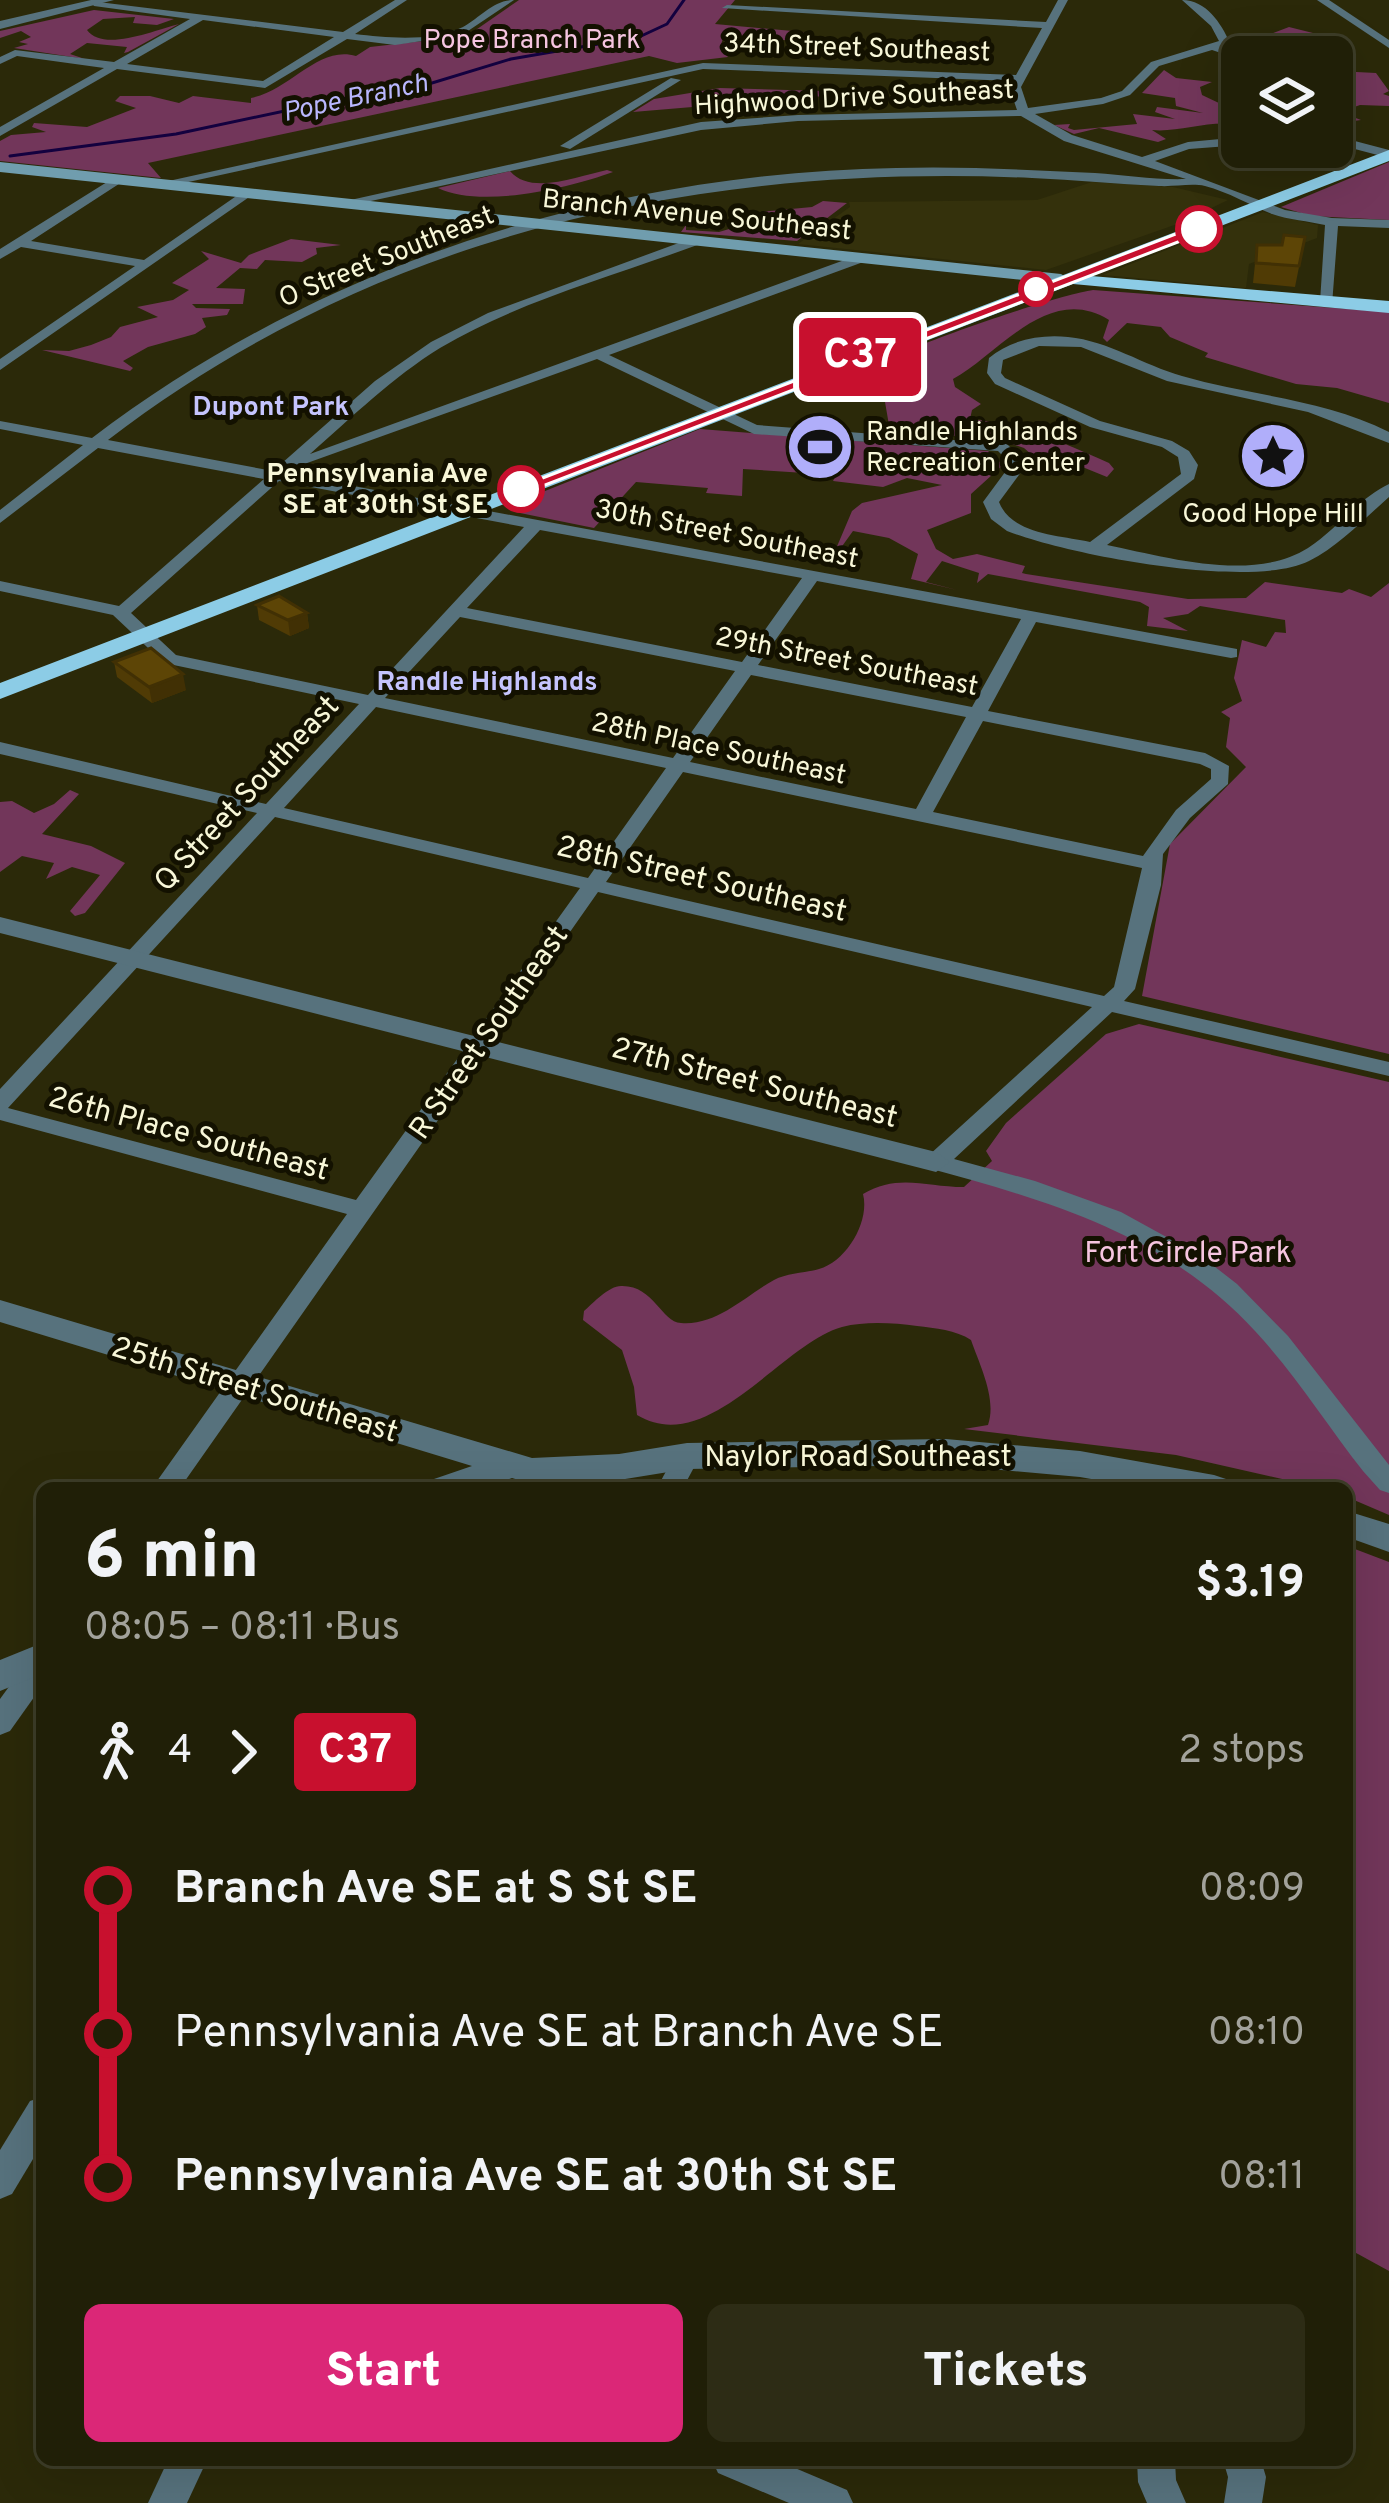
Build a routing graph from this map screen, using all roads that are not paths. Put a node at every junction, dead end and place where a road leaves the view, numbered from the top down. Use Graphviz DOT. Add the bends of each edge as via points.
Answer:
graph roads {
  1 [pos="381,0"];
  2 [pos="509,0"];
  3 [pos="1063,0"];
  4 [pos="1186,0"];
  5 [pos="1322,0"];
  6 [pos="400,1"];
  7 [pos="101,2"];
  8 [pos="929,4"];
  9 [pos="727,8"];
  10 [pos="199,18"];
  11 [pos="921,18"];
  12 [pos="0,25"];
  13 [pos="1046,26"];
  14 [pos="344,37"];
  15 [pos="1389,45"];
  16 [pos="1216,48"];
  17 [pos="1221,50"];
  18 [pos="0,61"];
  19 [pos="116,66"];
  20 [pos="1018,78"];
  21 [pos="659,82"];
  22 [pos="1024,113"];
  23 [pos="0,132"];
  24 [pos="1221,143"];
  25 [pos="1353,144"];
  26 [pos="1387,152"];
  27 [pos="548,157"];
  28 [pos="1142,161"];
  29 [pos="0,167"];
  30 [pos="119,180"];
  31 [pos="1205,182"];
  32 [pos="161,184"];
  33 [pos="248,193"];
  34 [pos="343,203"];
  35 [pos="1258,203"];
  36 [pos="1332,222"];
  37 [pos="534,224"];
  38 [pos="1389,224"];
  39 [pos="694,241"];
  40 [pos="19,243"];
  41 [pos="0,255"];
  42 [pos="861,258"];
  43 [pos="147,264"];
  44 [pos="1061,279"];
  45 [pos="1327,302"];
  46 [pos="1389,308"];
  47 [pos="602,356"];
  48 [pos="0,366"];
  49 [pos="717,412"];
  50 [pos="0,425"];
  51 [pos="1389,438"];
  52 [pos="97,443"];
  53 [pos="281,472"];
  54 [pos="1389,489"];
  55 [pos="464,511"];
  56 [pos="0,518"];
  57 [pos="536,524"];
  58 [pos="1094,546"];
  59 [pos="812,576"];
  60 [pos="0,586"];
  61 [pos="122,611"];
  62 [pos="456,611"];
  63 [pos="1031,616"];
  64 [pos="146,641"];
  65 [pos="1232,653"];
  66 [pos="746,668"];
  67 [pos="0,692"];
  68 [pos="371,702"];
  69 [pos="977,715"];
  70 [pos="0,748"];
  71 [pos="677,766"];
  72 [pos="270,810"];
  73 [pos="920,818"];
  74 [pos="1153,864"];
  75 [pos="594,883"];
  76 [pos="0,925"];
  77 [pos="133,959"];
  78 [pos="1109,1004"];
  79 [pos="478,1046"];
  80 [pos="1389,1069"];
  81 [pos="0,1103"];
  82 [pos="0,1113"];
  83 [pos="936,1162"];
  84 [pos="362,1210"];
  85 [pos="0,1311"];
  86 [pos="238,1384"];
  87 [pos="686,1456"];
  88 [pos="509,1466"];
  89 [pos="1076,1476"];
  90 [pos="169,1482"];
  91 [pos="463,1482"];
  92 [pos="673,1482"];
  93 [pos="1145,1482"];
  94 [pos="1389,1483"];
  95 [pos="1353,1526"];
  96 [pos="1389,1538"];
  97 [pos="36,1662"];
  98 [pos="36,1669"];
  99 [pos="0,1676"];
  100 [pos="0,1722"];
  101 [pos="36,2123"];
  102 [pos="0,2182"];
  103 [pos="185,2466"];
  104 [pos="745,2466"];
  105 [pos="1156,2466"];
  106 [pos="1244,2466"];
  107 [pos="167,2503"];
  108 [pos="834,2503"];
  109 [pos="1167,2503"];
  110 [pos="1243,2503"];
  1 -- 6 [label="street"];
  2 -- 14 [label="street" via="451,35 399,42"];
  3 -- 13 [label="street"];
  4 -- 16 [label="street" via="1222,33 1226,41"];
  5 -- 15 [label="street"];
  6 -- 14 [label="street"];
  7 -- 10 [label="street"];
  7 -- 12 [label="street"];
  8 -- 11 [label="street"];
  9 -- 11 [label="street"];
  10 -- 14 [label="street"];
  10 -- 19 [label="street"];
  11 -- 13 [label="street"];
  13 -- 20 [label="street"];
  14 -- 19 [label="street" via="265,86"];
  16 -- 17 [label="street"];
  16 -- 22 [label="street, Highwood Drive Southeast" via="1157,63 1116,98"];
  18 -- 19 [label="street" via="15,53"];
  19 -- 23 [label="street"];
  20 -- 21 [label="street, 34th Street Southeast" via="694,68"];
  20 -- 22 [label="street" via="1014,96"];
  21 -- 27 [label="street"];
  21 -- 32 [label="street, 34th Street Southeast"];
  22 -- 27 [label="street, Highwood Drive Southeast" via="745,121"];
  22 -- 28 [label="street" via="1060,135"];
  24 -- 28 [label="street"];
  25 -- 26 [label="street"];
  26 -- 35 [label="highway"];
  27 -- 34 [label="street, Highwood Drive Southeast"];
  28 -- 31 [label="street"];
  29 -- 30 [label="main road, Branch Avenue Southeast"];
  30 -- 32 [label="main road, Branch Avenue Southeast"];
  30 -- 40 [label="street"];
  31 -- 35 [label="street"];
  31 -- 37 [label="street, O Street Southeast" via="823,174 660,194"];
  32 -- 33 [label="main road, Branch Avenue Southeast"];
  33 -- 34 [label="main road, Branch Avenue Southeast"];
  33 -- 43 [label="street"];
  34 -- 37 [label="main road, Branch Avenue Southeast"];
  35 -- 36 [label="street"];
  35 -- 44 [label="highway"];
  36 -- 38 [label="street"];
  36 -- 45 [label="street"];
  37 -- 39 [label="main road, Branch Avenue Southeast"];
  37 -- 52 [label="street, O Street Southeast" via="301,314 194,372"];
  39 -- 42 [label="main road, Branch Avenue Southeast"];
  39 -- 53 [label="street" via="447,338 389,376"];
  40 -- 41 [label="street"];
  40 -- 43 [label="street"];
  42 -- 44 [label="main road, Branch Avenue Southeast"];
  42 -- 47 [label="street"];
  43 -- 48 [label="street"];
  44 -- 45 [label="highway, Branch Avenue Southeast"];
  44 -- 49 [label="highway"];
  45 -- 46 [label="highway, Branch Avenue Southeast"];
  47 -- 49 [label="street"];
  47 -- 53 [label="street"];
  49 -- 55 [label="highway"];
  49 -- 58 [label="street" via="765,430 998,446 1019,464 992,498 998,518 1029,534"];
  50 -- 52 [label="street, 30th Street Southeast"];
  51 -- 58 [label="street" via="1347,419 1170,378 1092,345 1043,341 1009,349 996,358 1000,381 1095,424 1167,444 1190,464 1189,476"];
  52 -- 53 [label="street, 30th Street Southeast"];
  52 -- 56 [label="street, O Street Southeast"];
  53 -- 55 [label="street, 30th Street Southeast"];
  53 -- 61 [label="street"];
  54 -- 58 [label="street" via="1303,559 1262,569"];
  55 -- 57 [label="street, 30th Street Southeast"];
  55 -- 64 [label="highway"];
  57 -- 59 [label="street, 30th Street Southeast"];
  57 -- 62 [label="street, Q Street Southeast"];
  59 -- 63 [label="street, 30th Street Southeast"];
  59 -- 66 [label="street, R Street Southeast"];
  60 -- 61 [label="street"];
  61 -- 64 [label="street"];
  62 -- 66 [label="street, 29th Street Southeast"];
  62 -- 68 [label="street, Q Street Southeast"];
  63 -- 65 [label="street, 30th Street Southeast"];
  63 -- 69 [label="street"];
  64 -- 67 [label="highway"];
  64 -- 68 [label="street, 28th Place Southeast" via="170,658"];
  66 -- 69 [label="street, 29th Street Southeast"];
  66 -- 71 [label="street, R Street Southeast"];
  68 -- 71 [label="street, 28th Place Southeast"];
  68 -- 72 [label="street, Q Street Southeast"];
  69 -- 73 [label="street"];
  69 -- 74 [label="street, 29th Street Southeast" via="1205,759 1222,771 1162,838"];
  70 -- 72 [label="street, 28th Street Southeast"];
  71 -- 73 [label="street, 28th Place Southeast"];
  71 -- 75 [label="street, R Street Southeast"];
  72 -- 75 [label="street, 28th Street Southeast"];
  72 -- 77 [label="street, Q Street Southeast"];
  73 -- 74 [label="street, 28th Place Southeast"];
  74 -- 78 [label="street" via="1124,989"];
  75 -- 78 [label="street, 28th Street Southeast"];
  75 -- 79 [label="street, R Street Southeast"];
  76 -- 77 [label="street, 27th Street Southeast"];
  77 -- 79 [label="street, 27th Street Southeast"];
  77 -- 81 [label="street, Q Street Southeast"];
  78 -- 80 [label="street, 28th Street Southeast"];
  78 -- 83 [label="street"];
  79 -- 83 [label="street, 27th Street Southeast"];
  79 -- 84 [label="street, R Street Southeast"];
  82 -- 84 [label="street, 26th Place Southeast"];
  83 -- 94 [label="street, 27th Street Southeast" via="1077,1200 1196,1263 1264,1324"];
  84 -- 86 [label="street, R Street Southeast"];
  85 -- 86 [label="street, 25th Street Southeast"];
  86 -- 88 [label="street, 25th Street Southeast"];
  86 -- 90 [label="street, R Street Southeast"];
  87 -- 88 [label="street, Naylor Road Southeast" via="619,1468"];
  87 -- 89 [label="street, Naylor Road Southeast" via="881,1450"];
  87 -- 92 [label="street"];
  88 -- 91 [label="street, Naylor Road Southeast"];
  89 -- 93 [label="street, Naylor Road Southeast"];
  95 -- 96 [label="street"];
  97 -- 99 [label="street"];
  98 -- 100 [label="street"];
  101 -- 102 [label="street"];
  103 -- 107 [label="street"];
  104 -- 108 [label="street"];
  105 -- 109 [label="street"];
  106 -- 110 [label="street"];
}
